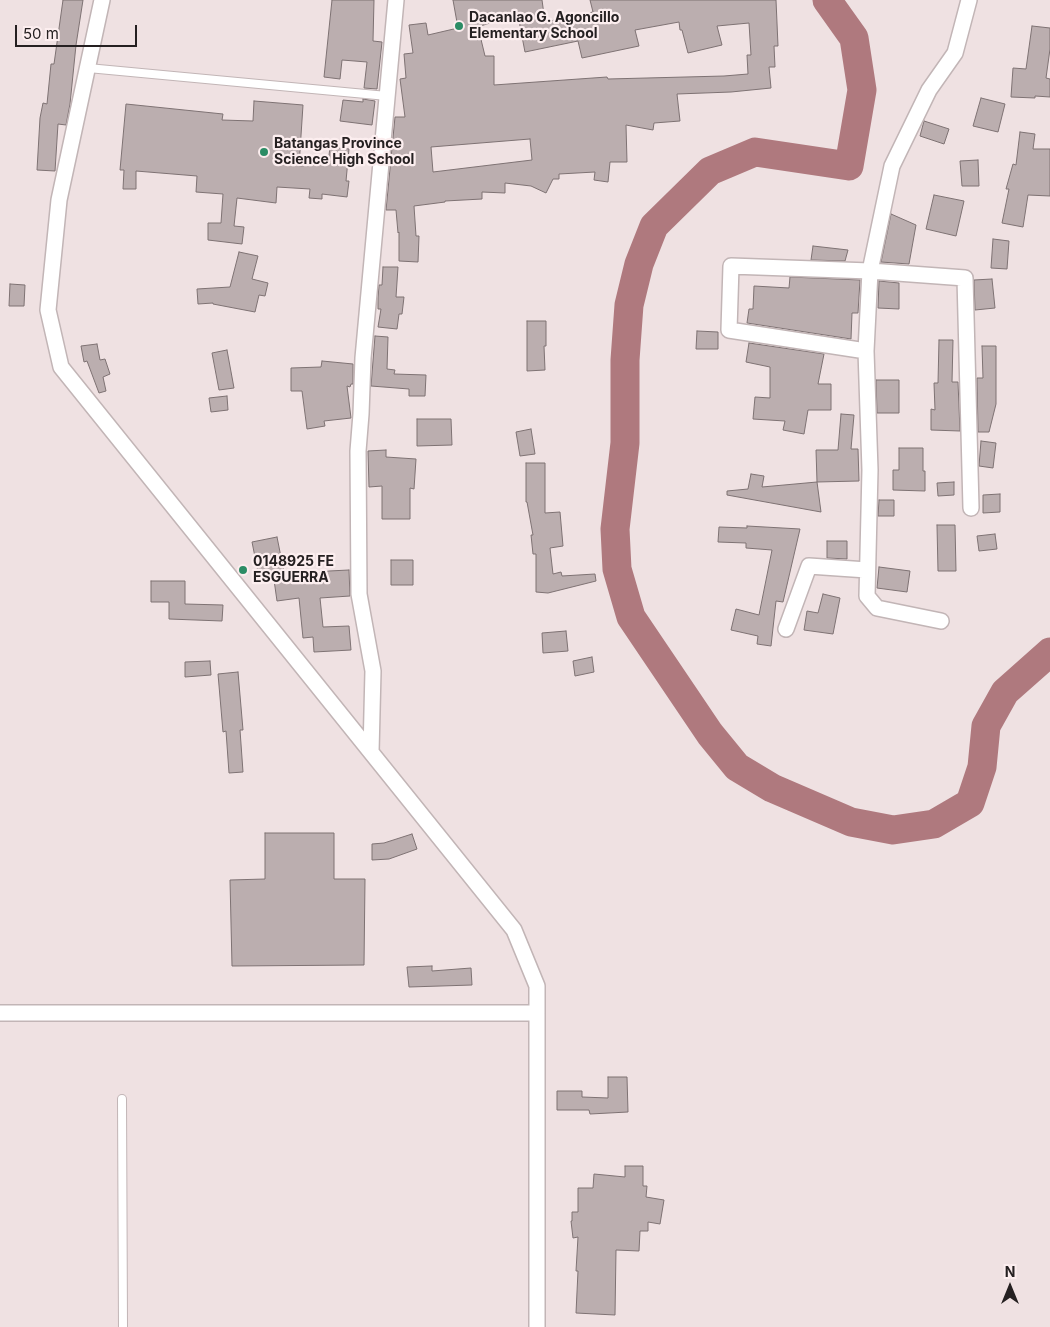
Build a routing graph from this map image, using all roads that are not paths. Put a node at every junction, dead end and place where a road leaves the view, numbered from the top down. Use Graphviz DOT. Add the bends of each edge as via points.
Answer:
graph roads {
  1 [pos="102,0"];
  2 [pos="396,0"];
  3 [pos="969,0"];
  4 [pos="88,68"];
  5 [pos="388,96"];
  6 [pos="870,271"];
  7 [pos="866,351"];
  8 [pos="971,508"];
  9 [pos="867,570"];
  10 [pos="942,620"];
  11 [pos="786,630"];
  12 [pos="371,752"];
  13 [pos="0,1013"];
  14 [pos="537,1013"];
  15 [pos="122,1098"];
  16 [pos="123,1327"];
  17 [pos="537,1327"];
  1 -- 4 [label="street"];
  2 -- 5 [label="street"];
  3 -- 6 [label="street" via="955,53 929,90 892,166"];
  4 -- 5 [label="lane"];
  4 -- 12 [label="street" via="59,200 48,310 61,367"];
  5 -- 12 [label="street" via="363,358 358,451 359,594 374,671"];
  6 -- 7 [label="street"];
  6 -- 7 [label="street" via="731,266 729,330"];
  6 -- 8 [label="street" via="965,278"];
  7 -- 9 [label="street" via="870,470"];
  9 -- 10 [label="street" via="867,596 877,608"];
  9 -- 11 [label="street" via="809,566"];
  12 -- 14 [label="street" via="514,930 537,986"];
  13 -- 14 [label="street"];
  14 -- 17 [label="street"];
  15 -- 16 [label="lane"];
}
